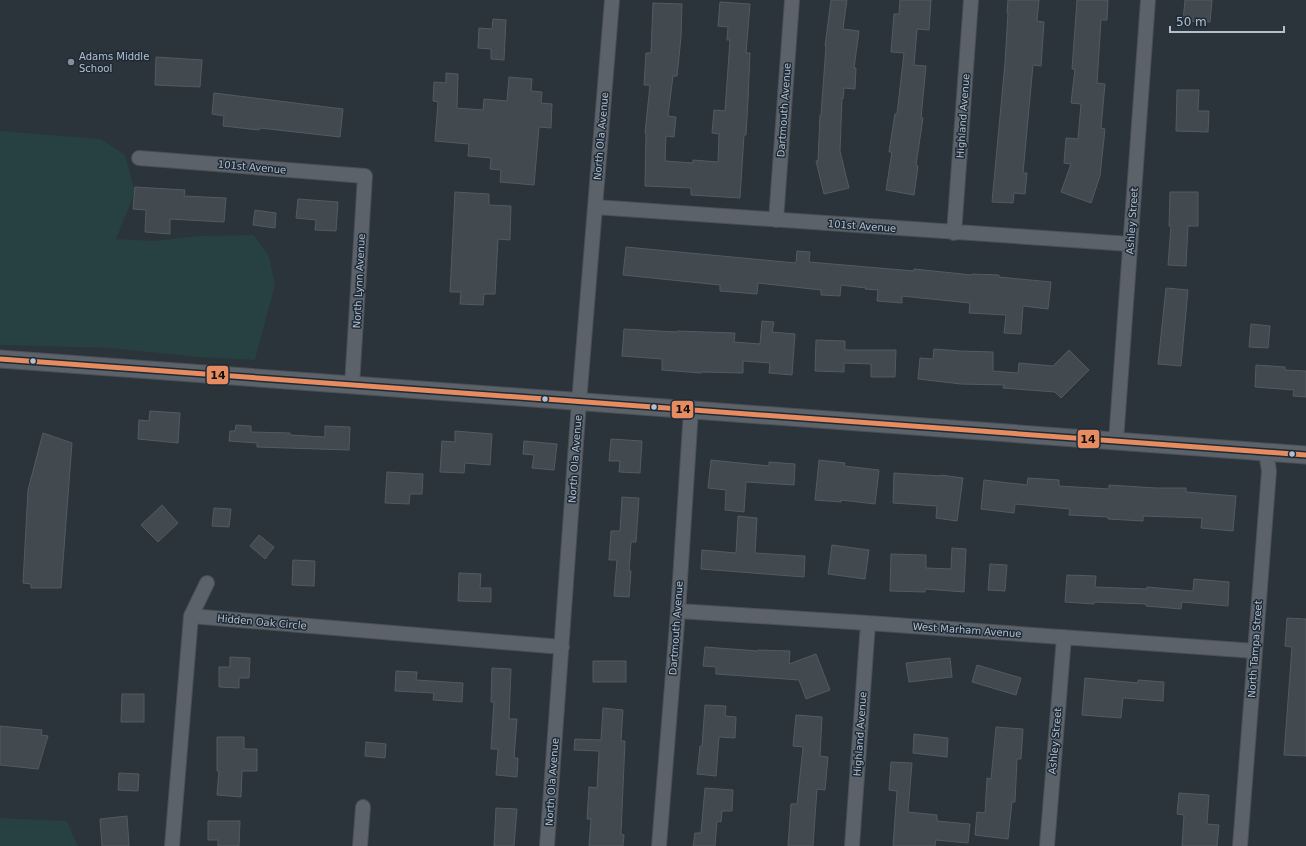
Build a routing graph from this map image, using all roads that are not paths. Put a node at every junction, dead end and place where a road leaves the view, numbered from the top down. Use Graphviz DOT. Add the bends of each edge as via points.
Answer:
graph roads {
  1 [pos="612,0"];
  2 [pos="792,0"];
  3 [pos="971,0"];
  4 [pos="1148,0"];
  5 [pos="139,158"];
  6 [pos="365,176"];
  7 [pos="595,206"];
  8 [pos="776,220"];
  9 [pos="954,233"];
  10 [pos="1130,244"];
  11 [pos="0,359"];
  12 [pos="352,385"];
  13 [pos="579,402"];
  14 [pos="691,410"];
  15 [pos="1116,442"];
  16 [pos="1266,452"];
  17 [pos="1306,455"];
  18 [pos="207,583"];
  19 [pos="678,611"];
  20 [pos="191,616"];
  21 [pos="868,623"];
  22 [pos="1064,636"];
  23 [pos="562,647"];
  24 [pos="1255,651"];
  25 [pos="363,807"];
  26 [pos="172,846"];
  27 [pos="360,846"];
  28 [pos="547,846"];
  29 [pos="659,846"];
  30 [pos="852,846"];
  31 [pos="1047,846"];
  32 [pos="1240,846"];
  1 -- 7 [label="street, North Ola Avenue"];
  2 -- 8 [label="street, Dartmouth Avenue"];
  3 -- 9 [label="street, Highland Avenue"];
  4 -- 10 [label="street, Ashley Street"];
  5 -- 6 [label="street, 101st Avenue"];
  6 -- 12 [label="street, North Lynn Avenue"];
  7 -- 8 [label="street, 101st Avenue"];
  7 -- 13 [label="street, North Ola Avenue"];
  8 -- 9 [label="street, 101st Avenue"];
  9 -- 10 [label="street, 101st Avenue"];
  10 -- 15 [label="street, Ashley Street"];
  11 -- 12 [label="street"];
  12 -- 13 [label="street"];
  13 -- 14 [label="street"];
  13 -- 23 [label="street, North Ola Avenue"];
  14 -- 15 [label="street"];
  14 -- 19 [label="street, Dartmouth Avenue"];
  15 -- 16 [label="street"];
  16 -- 17 [label="street"];
  16 -- 24 [label="street, North Tampa Street" via="1269,471"];
  18 -- 20 [label="street"];
  19 -- 21 [label="street, West Marham Avenue"];
  19 -- 29 [label="street, Dartmouth Avenue"];
  20 -- 23 [label="street, Hidden Oak Circle"];
  20 -- 26 [label="street"];
  21 -- 22 [label="street, West Marham Avenue"];
  21 -- 30 [label="street, Highland Avenue"];
  22 -- 24 [label="street, West Marham Avenue"];
  22 -- 31 [label="street, Ashley Street"];
  23 -- 28 [label="street, North Ola Avenue"];
  24 -- 32 [label="street, North Tampa Street"];
  25 -- 27 [label="street"];
}
